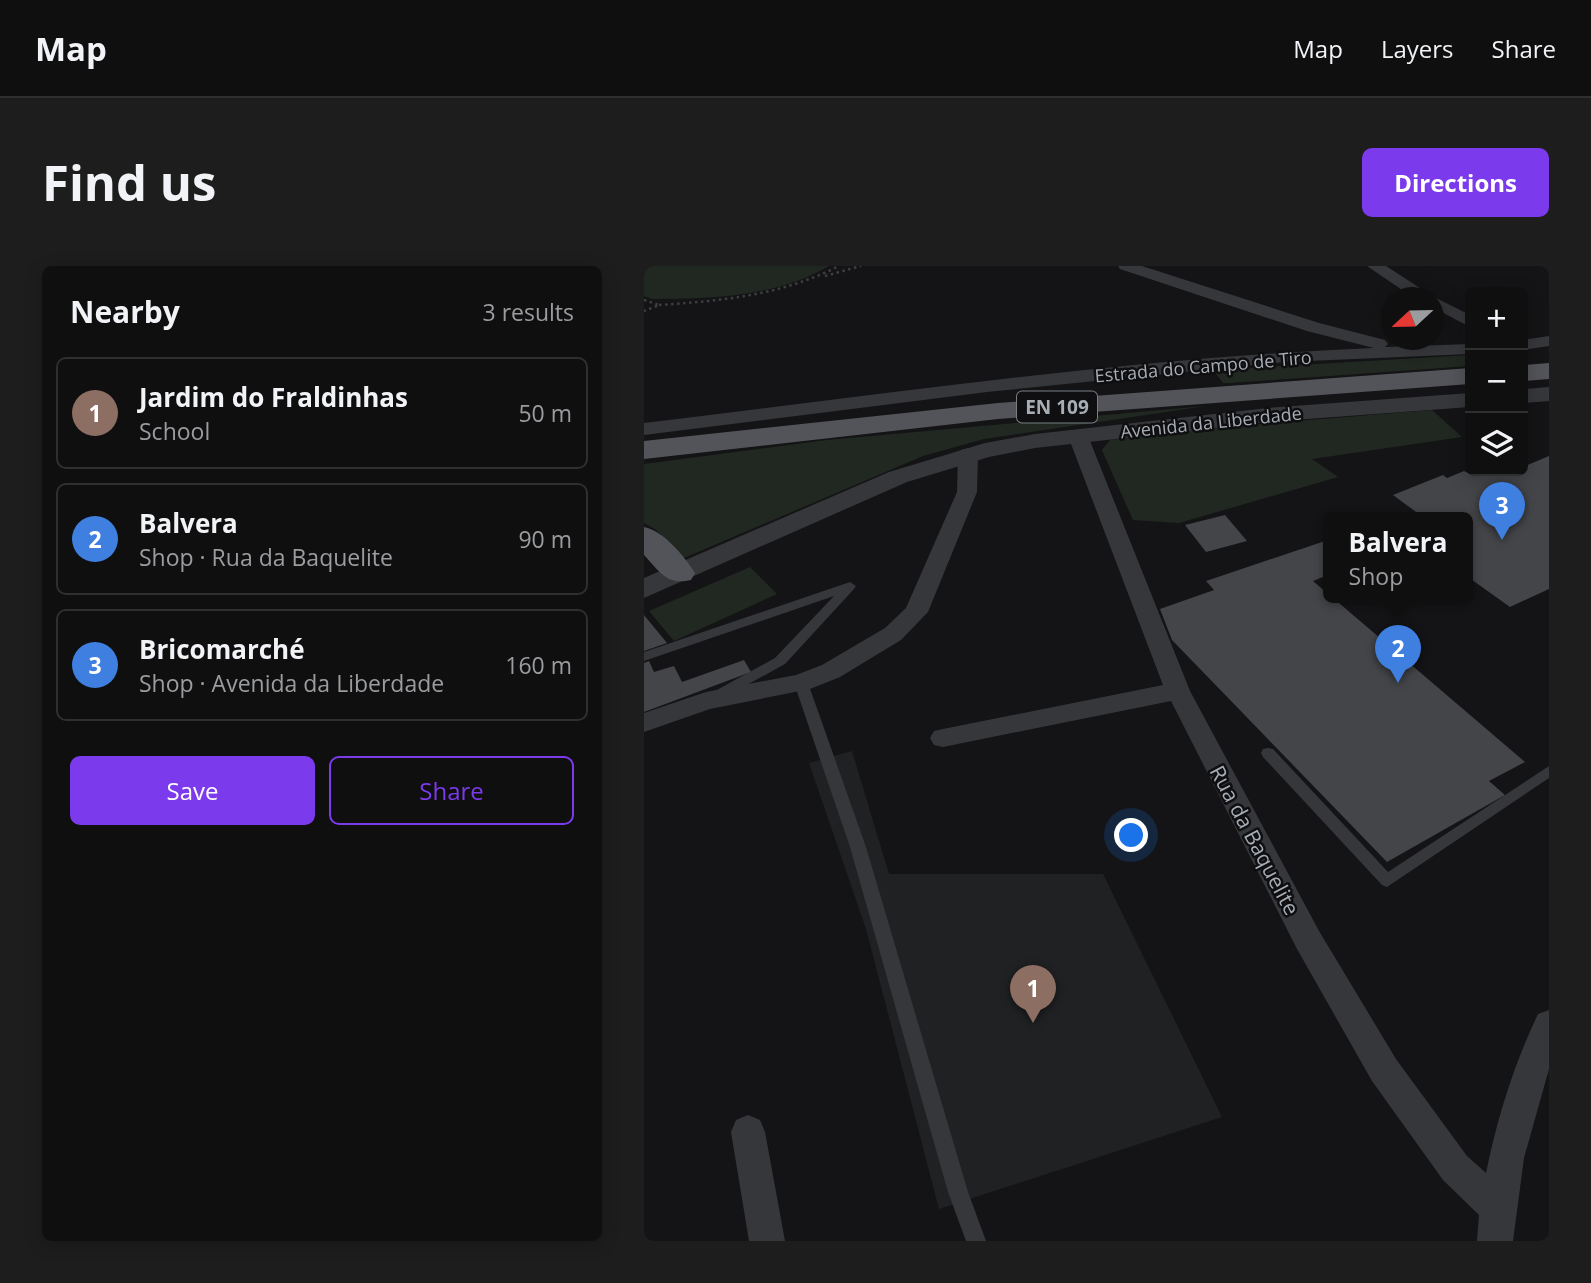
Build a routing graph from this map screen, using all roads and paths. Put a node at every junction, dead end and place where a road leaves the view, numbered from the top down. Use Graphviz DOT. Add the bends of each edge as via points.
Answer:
graph roads {
  1 [pos="839,266"];
  2 [pos="862,266"];
  3 [pos="1126,266"];
  4 [pos="1375,266"];
  5 [pos="810,279"];
  6 [pos="1408,287"];
  7 [pos="644,300"];
  8 [pos="659,305"];
  9 [pos="1444,308"];
  10 [pos="644,311"];
  11 [pos="1465,319"];
  12 [pos="1313,327"];
  13 [pos="1549,341"];
  14 [pos="1528,344"];
  15 [pos="1465,349"];
  16 [pos="1411,352"];
  17 [pos="1303,356"];
  18 [pos="1549,371"];
  19 [pos="1528,373"];
  20 [pos="1465,376"];
  21 [pos="1549,394"];
  22 [pos="1528,396"];
  23 [pos="1465,400"];
  24 [pos="644,429"];
  25 [pos="1078,436"];
  26 [pos="644,450"];
  27 [pos="968,454"];
  28 [pos="644,536"];
  29 [pos="679,573"];
  30 [pos="644,589"];
  31 [pos="644,657"];
  32 [pos="801,683"];
  33 [pos="1178,691"];
  34 [pos="706,701"];
  35 [pos="644,723"];
  36 [pos="943,738"];
  37 [pos="1268,753"];
  38 [pos="1549,771"];
  39 [pos="1549,1024"];
  40 [pos="748,1132"];
  41 [pos="1497,1207"];
  42 [pos="767,1241"];
  43 [pos="976,1241"];
  44 [pos="1495,1241"];
  1 -- 5 [label="path"];
  2 -- 5 [label="path"];
  3 -- 12 [label="street"];
  4 -- 6 [label="street"];
  5 -- 8 [label="path" via="759,294"];
  7 -- 8 [label="path"];
  8 -- 10 [label="path"];
  9 -- 11 [label="street"];
  12 -- 16 [label="street"];
  12 -- 17 [label="street" via="1323,340"];
  13 -- 14 [label="street"];
  15 -- 16 [label="street, Estrada do Campo de Tiro"];
  16 -- 17 [label="street, Estrada do Campo de Tiro"];
  17 -- 24 [label="street, Estrada do Campo de Tiro" via="986,387"];
  18 -- 19 [label="main road"];
  20 -- 26 [label="main road, EN 109" via="999,411"];
  21 -- 22 [label="street"];
  23 -- 25 [label="street, Avenida da Liberdade" via="1302,411"];
  25 -- 27 [label="street, Avenida da Liberdade"];
  25 -- 33 [label="street, Rua da Baquelite"];
  27 -- 29 [label="street, Avenida da Liberdade" via="898,477"];
  27 -- 32 [label="street" via="967,492 916,612 893,635"];
  28 -- 29 [label="main road"];
  29 -- 30 [label="street, Avenida da Liberdade"];
  31 -- 34 [label="lane" via="850,586 780,661"];
  32 -- 34 [label="street"];
  32 -- 43 [label="lane" via="859,846"];
  33 -- 36 [label="street"];
  33 -- 41 [label="street, Rua da Baquelite" via="1308,940 1384,1070 1455,1168"];
  34 -- 35 [label="street"];
  37 -- 38 [label="lane" via="1387,881"];
  39 -- 41 [label="street" via="1520,1106"];
  40 -- 42 [label="street"];
  41 -- 44 [label="street"];
}
